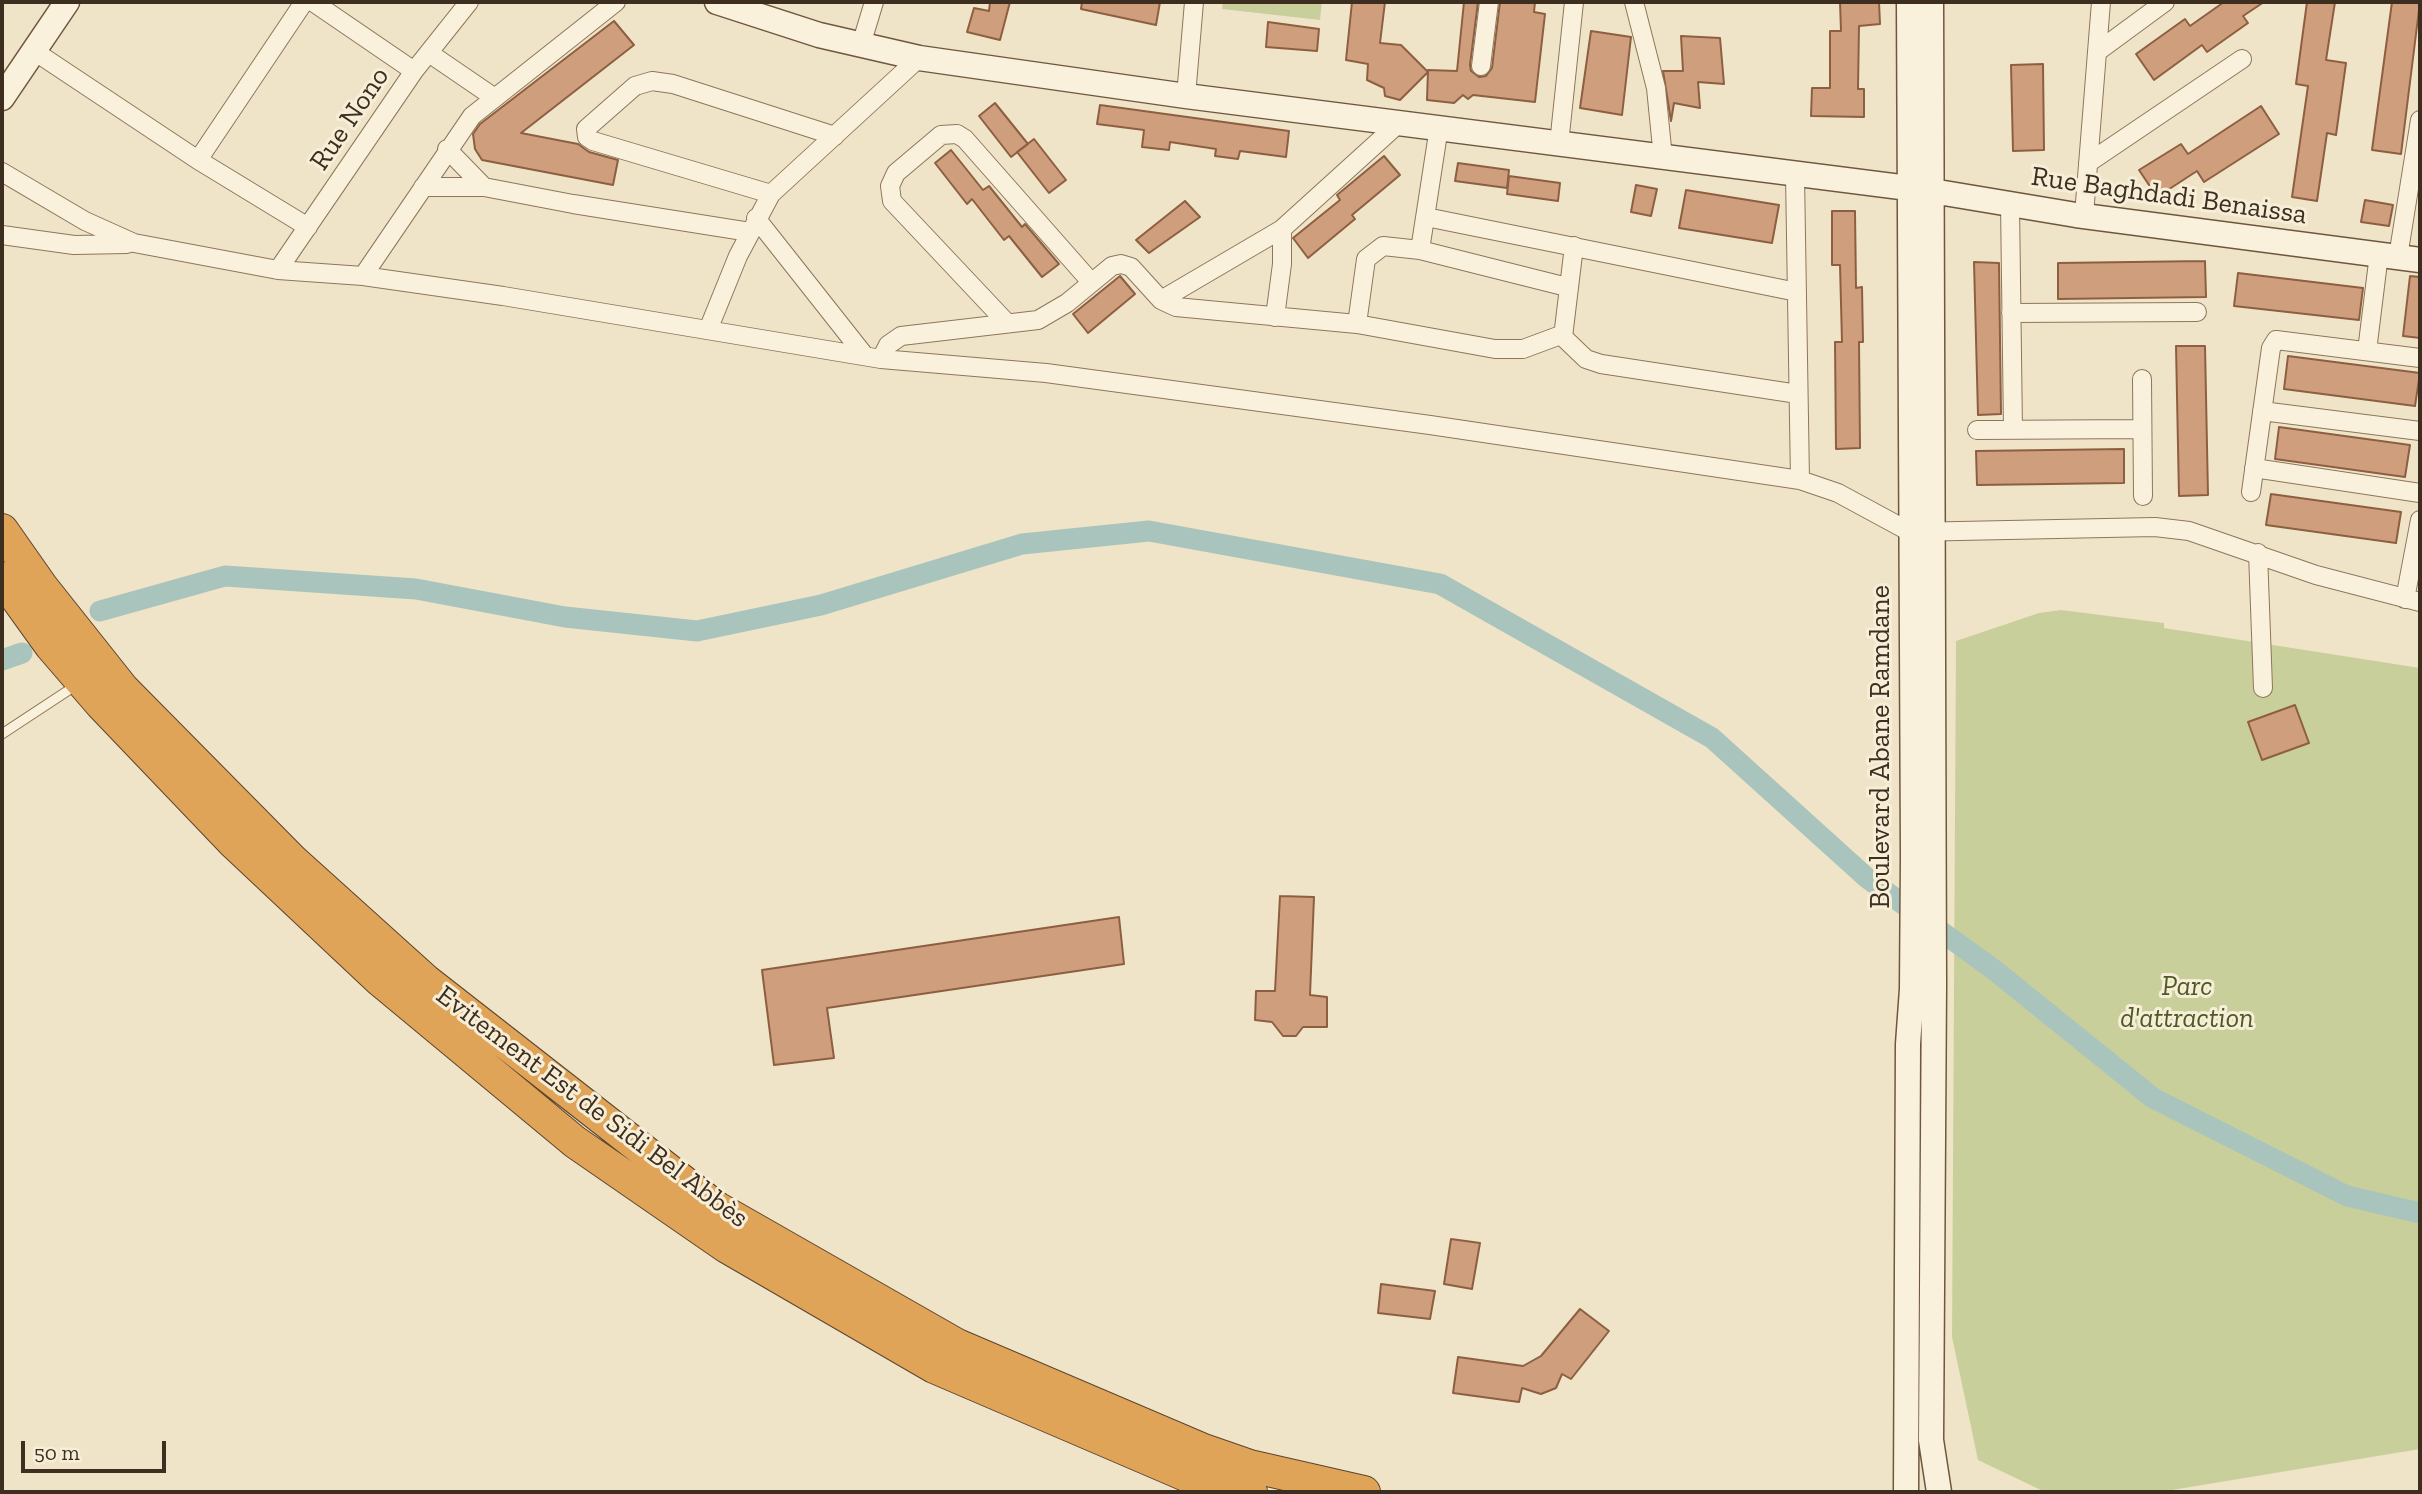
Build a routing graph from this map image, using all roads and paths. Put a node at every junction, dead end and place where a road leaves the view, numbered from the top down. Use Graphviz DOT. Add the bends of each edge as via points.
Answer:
graph roads {
  1 [pos="67,2"];
  2 [pos="304,2"];
  3 [pos="313,2"];
  4 [pos="470,2"];
  5 [pos="616,2"];
  6 [pos="717,2"];
  7 [pos="874,2"];
  8 [pos="1194,2"];
  9 [pos="1489,2"];
  10 [pos="1574,2"];
  11 [pos="1633,2"];
  12 [pos="1909,2"];
  13 [pos="1931,2"];
  14 [pos="2101,2"];
  15 [pos="2165,2"];
  16 [pos="861,45"];
  17 [pos="34,51"];
  18 [pos="2097,52"];
  19 [pos="429,53"];
  20 [pos="919,58"];
  21 [pos="2242,59"];
  22 [pos="1481,66"];
  23 [pos="414,71"];
  24 [pos="492,96"];
  25 [pos="1186,96"];
  26 [pos="2,98"];
  27 [pos="2420,120"];
  28 [pos="1399,124"];
  29 [pos="1439,127"];
  30 [pos="835,136"];
  31 [pos="1559,144"];
  32 [pos="447,149"];
  33 [pos="1662,158"];
  34 [pos="198,160"];
  35 [pos="2088,163"];
  36 [pos="2,172"];
  37 [pos="1795,175"];
  38 [pos="423,187"];
  39 [pos="484,187"];
  40 [pos="1921,190"];
  41 [pos="771,194"];
  42 [pos="2010,204"];
  43 [pos="2084,215"];
  44 [pos="1426,217"];
  45 [pos="753,225"];
  46 [pos="308,227"];
  47 [pos="1282,229"];
  48 [pos="2,235"];
  49 [pos="134,243"];
  50 [pos="1574,246"];
  51 [pos="1420,250"];
  52 [pos="2399,257"];
  53 [pos="278,270"];
  54 [pos="363,276"];
  55 [pos="1091,282"];
  56 [pos="1567,287"];
  57 [pos="1797,292"];
  58 [pos="1161,300"];
  59 [pos="2197,312"];
  60 [pos="2011,313"];
  61 [pos="1275,317"];
  62 [pos="1007,323"];
  63 [pos="1357,324"];
  64 [pos="708,330"];
  65 [pos="1563,337"];
  66 [pos="2367,351"];
  67 [pos="873,357"];
  68 [pos="2420,358"];
  69 [pos="2142,379"];
  70 [pos="1798,394"];
  71 [pos="2262,411"];
  72 [pos="2142,429"];
  73 [pos="1977,430"];
  74 [pos="2013,430"];
  75 [pos="2420,431"];
  76 [pos="2254,468"];
  77 [pos="1800,480"];
  78 [pos="2251,492"];
  79 [pos="2420,493"];
  80 [pos="2143,496"];
  81 [pos="2420,520"];
  82 [pos="2,530"];
  83 [pos="1921,532"];
  84 [pos="2258,553"];
  85 [pos="2,578"];
  86 [pos="2413,601"];
  87 [pos="82,682"];
  88 [pos="2263,688"];
  89 [pos="2,734"];
  90 [pos="1923,987"];
  91 [pos="1192,1468"];
  92 [pos="1246,1485"];
  93 [pos="1364,1492"];
  94 [pos="1906,1492"];
  95 [pos="1939,1492"];
  1 -- 17 [label="main road"];
  2 -- 34 [label="street"];
  3 -- 23 [label="street"];
  4 -- 19 [label="street, Rue Nono"];
  5 -- 24 [label="street"];
  6 -- 16 [label="main road, Rue Baghdadi Benaissa"];
  7 -- 16 [label="street"];
  8 -- 25 [label="street"];
  9 -- 22 [label="street"];
  10 -- 31 [label="street"];
  11 -- 33 [label="street" via="1656,88"];
  12 -- 40 [label="main road, Boulevard Abane Ramdane"];
  13 -- 40 [label="main road, Boulevard Abane Ramdane"];
  14 -- 18 [label="street"];
  15 -- 18 [label="street"];
  16 -- 20 [label="main road, Rue Baghdadi Benaissa"];
  17 -- 26 [label="main road"];
  17 -- 34 [label="street"];
  18 -- 35 [label="street"];
  19 -- 23 [label="street, Rue Nono"];
  19 -- 24 [label="street"];
  20 -- 25 [label="main road, Rue Baghdadi Benaissa"];
  20 -- 30 [label="street"];
  21 -- 35 [label="street"];
  23 -- 46 [label="street, Rue Nono"];
  24 -- 32 [label="street"];
  25 -- 28 [label="main road, Rue Baghdadi Benaissa"];
  27 -- 52 [label="street"];
  28 -- 29 [label="main road, Rue Baghdadi Benaissa"];
  28 -- 47 [label="street"];
  29 -- 31 [label="main road, Rue Baghdadi Benaissa"];
  29 -- 44 [label="street"];
  30 -- 41 [label="street"];
  30 -- 41 [label="street" via="652,81 635,86 586,129 593,141"];
  31 -- 33 [label="main road, Rue Baghdadi Benaissa"];
  32 -- 38 [label="street"];
  32 -- 39 [label="street"];
  33 -- 37 [label="main road, Rue Baghdadi Benaissa"];
  34 -- 46 [label="street"];
  35 -- 43 [label="street"];
  36 -- 49 [label="street" via="85,221"];
  37 -- 40 [label="main road, Rue Baghdadi Benaissa"];
  37 -- 57 [label="street"];
  38 -- 39 [label="street"];
  38 -- 54 [label="street"];
  39 -- 45 [label="street" via="573,204"];
  40 -- 42 [label="main road, Rue Baghdadi Benaissa"];
  40 -- 83 [label="main road, Boulevard Abane Ramdane"];
  41 -- 45 [label="street"];
  42 -- 43 [label="main road, Rue Baghdadi Benaissa"];
  42 -- 60 [label="street"];
  43 -- 52 [label="main road, Rue Baghdadi Benaissa"];
  44 -- 50 [label="street"];
  44 -- 51 [label="street"];
  45 -- 64 [label="street"];
  45 -- 67 [label="street"];
  46 -- 53 [label="street, Rue Nono"];
  47 -- 58 [label="street"];
  47 -- 61 [label="street"];
  48 -- 49 [label="street" via="74,245"];
  49 -- 53 [label="street"];
  50 -- 56 [label="street"];
  50 -- 57 [label="street"];
  51 -- 56 [label="street"];
  51 -- 63 [label="street" via="1383,246 1370,254 1360,284"];
  52 -- 66 [label="street"];
  53 -- 54 [label="street"];
  54 -- 64 [label="street"];
  55 -- 58 [label="street" via="1112,266 1127,265"];
  55 -- 62 [label="street" via="1045,317"];
  55 -- 62 [label="street" via="965,139 957,134 941,135 896,173 890,186 892,201"];
  56 -- 65 [label="street"];
  57 -- 70 [label="street"];
  58 -- 61 [label="street" via="1189,309"];
  59 -- 60 [label="street"];
  60 -- 74 [label="street"];
  61 -- 63 [label="street"];
  62 -- 67 [label="street" via="901,336"];
  63 -- 65 [label="street" via="1506,350"];
  64 -- 67 [label="street"];
  65 -- 70 [label="street" via="1586,359 1601,364"];
  66 -- 68 [label="street"];
  66 -- 71 [label="street" via="2276,340"];
  67 -- 77 [label="street" via="1045,373"];
  69 -- 72 [label="street"];
  70 -- 77 [label="street"];
  71 -- 75 [label="street"];
  71 -- 76 [label="street"];
  72 -- 74 [label="street"];
  72 -- 80 [label="street"];
  73 -- 74 [label="street"];
  76 -- 78 [label="street"];
  76 -- 79 [label="street"];
  77 -- 83 [label="street"];
  81 -- 86 [label="street"];
  82 -- 91 [label="highway, Evitement Est de Sidi Bel Abbès" via="123,689 293,861 425,980 717,1208 945,1339"];
  83 -- 84 [label="street" via="2155,527 2189,531"];
  83 -- 90 [label="main road, Boulevard Abane Ramdane"];
  84 -- 86 [label="street" via="2316,575"];
  84 -- 88 [label="street"];
  85 -- 87 [label="highway, Evitement Est de Sidi Bel Abbès"];
  87 -- 89 [label="lane"];
  87 -- 91 [label="highway, Evitement Est de Sidi Bel Abbès" via="186,794 316,921 575,1142 727,1247 934,1367"];
  90 -- 94 [label="main road, Boulevard Abane Ramdane" via="1908,1044"];
  90 -- 95 [label="main road, Boulevard Abane Ramdane" via="1931,1440"];
  91 -- 92 [label="highway, Evitement Est de Sidi Bel Abbès"];
  92 -- 93 [label="highway, Evitement Est de Sidi Bel Abbès"];
}
